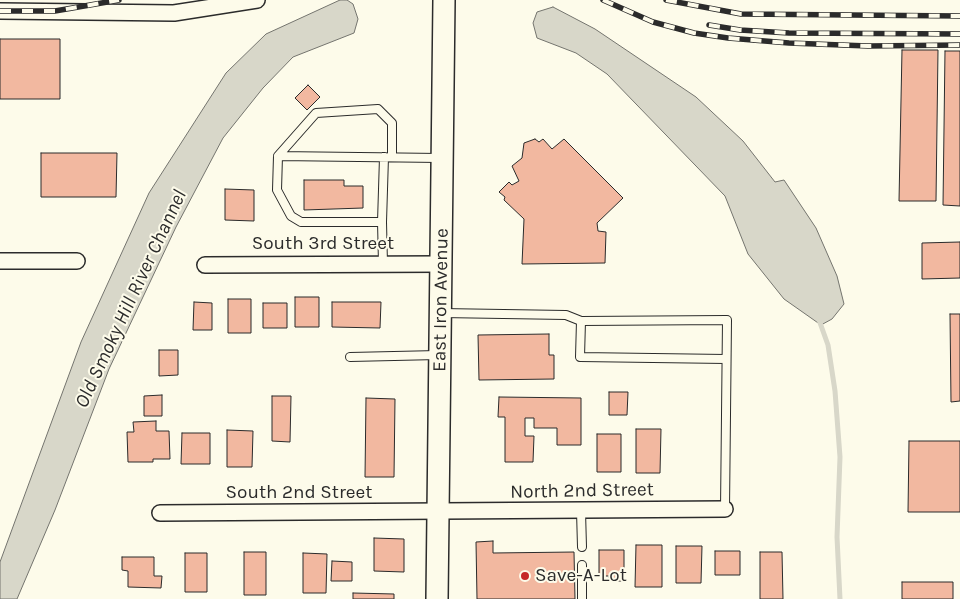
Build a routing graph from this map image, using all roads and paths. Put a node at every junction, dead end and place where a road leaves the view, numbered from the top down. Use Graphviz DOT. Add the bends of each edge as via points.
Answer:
graph roads {
  1 [pos="257,0"];
  2 [pos="444,0"];
  3 [pos="0,11"];
  4 [pos="278,156"];
  5 [pos="388,157"];
  6 [pos="442,158"];
  7 [pos="382,222"];
  8 [pos="0,261"];
  9 [pos="77,261"];
  10 [pos="383,264"];
  11 [pos="441,264"];
  12 [pos="205,265"];
  13 [pos="441,314"];
  14 [pos="581,321"];
  15 [pos="440,355"];
  16 [pos="350,357"];
  17 [pos="726,359"];
  18 [pos="726,509"];
  19 [pos="581,511"];
  20 [pos="160,513"];
  21 [pos="438,513"];
  22 [pos="582,547"];
  23 [pos="582,565"];
  24 [pos="437,599"];
  25 [pos="582,599"];
  1 -- 3 [label="street" via="174,13"];
  2 -- 6 [label="street, East Iron Avenue"];
  4 -- 5 [label="lane"];
  4 -- 5 [label="lane" via="316,114 378,108 392,123"];
  4 -- 7 [label="lane" via="277,190 291,216 300,222"];
  5 -- 6 [label="lane"];
  5 -- 7 [label="lane"];
  6 -- 11 [label="street, East Iron Avenue"];
  7 -- 10 [label="lane"];
  8 -- 9 [label="street"];
  10 -- 11 [label="street, South 3rd Street"];
  10 -- 12 [label="street, South 3rd Street"];
  11 -- 13 [label="street, East Iron Avenue"];
  13 -- 14 [label="lane" via="566,315"];
  13 -- 15 [label="street, East Iron Avenue"];
  14 -- 17 [label="lane" via="580,357"];
  14 -- 17 [label="lane" via="727,320"];
  15 -- 16 [label="lane"];
  15 -- 21 [label="street, East Iron Avenue"];
  17 -- 18 [label="lane"];
  18 -- 19 [label="street, North 2nd Street"];
  19 -- 21 [label="street, North 2nd Street"];
  19 -- 22 [label="lane"];
  20 -- 21 [label="street, South 2nd Street"];
  21 -- 24 [label="street, East Iron Avenue"];
  23 -- 25 [label="lane"];
}
